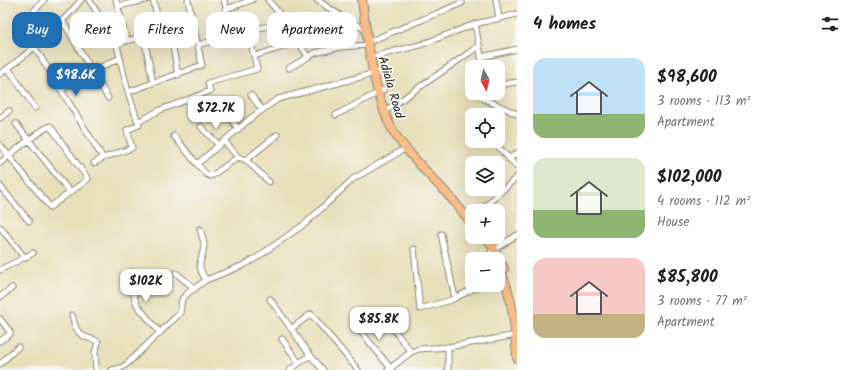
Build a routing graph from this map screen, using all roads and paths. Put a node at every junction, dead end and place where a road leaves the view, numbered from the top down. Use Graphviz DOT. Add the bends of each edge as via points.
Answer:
graph roads {
  1 [pos="44,0"];
  2 [pos="81,0"];
  3 [pos="89,0"];
  4 [pos="146,0"];
  5 [pos="153,0"];
  6 [pos="188,0"];
  7 [pos="224,0"];
  8 [pos="252,0"];
  9 [pos="268,0"];
  10 [pos="317,0"];
  11 [pos="362,0"];
  12 [pos="367,0"];
  13 [pos="496,0"];
  14 [pos="117,3"];
  15 [pos="462,3"];
  16 [pos="226,9"];
  17 [pos="33,12"];
  18 [pos="97,12"];
  19 [pos="156,12"];
  20 [pos="191,12"];
  21 [pos="227,12"];
  22 [pos="278,12"];
  23 [pos="517,14"];
  24 [pos="499,19"];
  25 [pos="62,20"];
  26 [pos="475,24"];
  27 [pos="366,30"];
  28 [pos="134,39"];
  29 [pos="127,41"];
  30 [pos="371,42"];
  31 [pos="206,43"];
  32 [pos="198,45"];
  33 [pos="479,46"];
  34 [pos="32,48"];
  35 [pos="35,48"];
  36 [pos="117,48"];
  37 [pos="146,48"];
  38 [pos="173,48"];
  39 [pos="252,48"];
  40 [pos="284,48"];
  41 [pos="302,48"];
  42 [pos="517,49"];
  43 [pos="254,56"];
  44 [pos="376,56"];
  45 [pos="308,57"];
  46 [pos="481,57"];
  47 [pos="120,58"];
  48 [pos="482,60"];
  49 [pos="8,68"];
  50 [pos="289,68"];
  51 [pos="93,71"];
  52 [pos="376,72"];
  53 [pos="0,74"];
  54 [pos="178,75"];
  55 [pos="517,82"];
  56 [pos="153,83"];
  57 [pos="505,84"];
  58 [pos="61,90"];
  59 [pos="381,90"];
  60 [pos="128,92"];
  61 [pos="251,95"];
  62 [pos="108,98"];
  63 [pos="485,100"];
  64 [pos="35,108"];
  65 [pos="388,109"];
  66 [pos="225,110"];
  67 [pos="262,110"];
  68 [pos="9,111"];
  69 [pos="517,114"];
  70 [pos="336,115"];
  71 [pos="0,118"];
  72 [pos="138,122"];
  73 [pos="16,124"];
  74 [pos="201,127"];
  75 [pos="238,129"];
  76 [pos="277,135"];
  77 [pos="174,136"];
  78 [pos="29,141"];
  79 [pos="224,141"];
  80 [pos="0,145"];
  81 [pos="219,145"];
  82 [pos="406,148"];
  83 [pos="499,148"];
  84 [pos="517,153"];
  85 [pos="8,156"];
  86 [pos="238,157"];
  87 [pos="103,158"];
  88 [pos="509,159"];
  89 [pos="246,160"];
  90 [pos="0,163"];
  91 [pos="94,163"];
  92 [pos="196,164"];
  93 [pos="517,167"];
  94 [pos="517,178"];
  95 [pos="270,182"];
  96 [pos="0,186"];
  97 [pos="70,192"];
  98 [pos="488,204"];
  99 [pos="465,209"];
  100 [pos="465,216"];
  101 [pos="29,221"];
  102 [pos="0,227"];
  103 [pos="200,229"];
  104 [pos="441,234"];
  105 [pos="517,236"];
  106 [pos="414,249"];
  107 [pos="494,252"];
  108 [pos="33,253"];
  109 [pos="25,258"];
  110 [pos="0,270"];
  111 [pos="133,272"];
  112 [pos="505,272"];
  113 [pos="176,273"];
  114 [pos="206,280"];
  115 [pos="12,288"];
  116 [pos="195,288"];
  117 [pos="505,289"];
  118 [pos="467,292"];
  119 [pos="0,297"];
  120 [pos="455,298"];
  121 [pos="270,299"];
  122 [pos="517,312"];
  123 [pos="72,315"];
  124 [pos="0,319"];
  125 [pos="354,323"];
  126 [pos="291,329"];
  127 [pos="395,331"];
  128 [pos="160,333"];
  129 [pos="516,335"];
  130 [pos="282,339"];
  131 [pos="0,340"];
  132 [pos="448,346"];
  133 [pos="18,347"];
  134 [pos="411,352"];
  135 [pos="310,355"];
  136 [pos="517,358"];
  137 [pos="1,363"];
  138 [pos="299,363"];
  139 [pos="96,370"];
  140 [pos="112,370"];
  141 [pos="290,370"];
  142 [pos="323,370"];
  143 [pos="358,370"];
  144 [pos="390,370"];
  145 [pos="448,370"];
  1 -- 17 [label="street"];
  2 -- 25 [label="street"];
  3 -- 18 [label="street"];
  4 -- 14 [label="street"];
  5 -- 19 [label="street"];
  6 -- 20 [label="street"];
  7 -- 16 [label="street"];
  8 -- 16 [label="street"];
  9 -- 22 [label="street"];
  10 -- 27 [label="street"];
  11 -- 27 [label="main road, Adiala Road"];
  12 -- 30 [label="main road, Adiala Road"];
  13 -- 24 [label="street"];
  14 -- 29 [label="street"];
  15 -- 30 [label="street"];
  16 -- 21 [label="street"];
  23 -- 24 [label="street"];
  24 -- 26 [label="street"];
  25 -- 51 [label="street"];
  26 -- 33 [label="street"];
  26 -- 44 [label="street" via="420,45"];
  27 -- 30 [label="main road, Adiala Road"];
  28 -- 29 [label="street"];
  30 -- 44 [label="main road, Adiala Road"];
  30 -- 45 [label="street" via="315,53"];
  30 -- 52 [label="main road, Adiala Road"];
  31 -- 32 [label="street"];
  32 -- 54 [label="street" via="202,65"];
  33 -- 46 [label="street"];
  33 -- 65 [label="street"];
  34 -- 49 [label="street"];
  35 -- 58 [label="street"];
  36 -- 47 [label="street"];
  37 -- 56 [label="street"];
  38 -- 54 [label="street"];
  39 -- 43 [label="street"];
  40 -- 43 [label="street"];
  41 -- 45 [label="street"];
  42 -- 46 [label="street"];
  43 -- 72 [label="street" via="257,68 208,83 210,91 160,110"];
  44 -- 52 [label="main road, Adiala Road"];
  45 -- 50 [label="street"];
  46 -- 48 [label="street"];
  47 -- 51 [label="street"];
  47 -- 60 [label="street"];
  49 -- 53 [label="street"];
  49 -- 64 [label="street"];
  51 -- 58 [label="street"];
  51 -- 62 [label="street"];
  52 -- 59 [label="main road, Adiala Road"];
  52 -- 67 [label="street" via="278,99"];
  54 -- 56 [label="street"];
  55 -- 57 [label="street"];
  56 -- 60 [label="street"];
  58 -- 87 [label="street"];
  59 -- 65 [label="main road, Adiala Road"];
  59 -- 70 [label="street"];
  59 -- 82 [label="main road, Adiala Road" via="389,123"];
  60 -- 72 [label="street"];
  61 -- 67 [label="street"];
  63 -- 69 [label="street"];
  65 -- 99 [label="main road, Adiala Road" via="396,128 410,147"];
  66 -- 75 [label="street"];
  67 -- 75 [label="street"];
  68 -- 71 [label="street"];
  72 -- 87 [label="street" via="139,125 127,130 132,148"];
  73 -- 78 [label="street"];
  74 -- 81 [label="street"];
  75 -- 79 [label="street"];
  76 -- 89 [label="street"];
  77 -- 92 [label="street"];
  78 -- 85 [label="street"];
  78 -- 97 [label="street"];
  78 -- 97 [label="street" via="51,127 88,179"];
  79 -- 81 [label="street"];
  79 -- 86 [label="street"];
  80 -- 85 [label="street"];
  81 -- 92 [label="street"];
  82 -- 100 [label="main road, Adiala Road"];
  82 -- 114 [label="street" via="353,179 306,223 256,258"];
  83 -- 88 [label="street"];
  84 -- 88 [label="street"];
  85 -- 90 [label="street"];
  85 -- 97 [label="street" via="50,207"];
  86 -- 89 [label="street"];
  86 -- 92 [label="street" via="210,176"];
  87 -- 91 [label="street"];
  88 -- 93 [label="street"];
  89 -- 95 [label="street"];
  94 -- 98 [label="street"];
  96 -- 101 [label="street"];
  102 -- 109 [label="street"];
  103 -- 114 [label="street" via="204,244 200,270"];
  104 -- 120 [label="street"];
  105 -- 107 [label="street"];
  106 -- 120 [label="street" via="420,309"];
  108 -- 109 [label="street"];
  109 -- 110 [label="street"];
  111 -- 128 [label="street" via="132,289 137,305"];
  112 -- 122 [label="main road"];
  113 -- 116 [label="street"];
  114 -- 116 [label="street"];
  115 -- 119 [label="street"];
  116 -- 128 [label="street" via="182,300 180,313"];
  117 -- 129 [label="main road" via="512,309"];
  118 -- 120 [label="street"];
  121 -- 126 [label="street"];
  123 -- 139 [label="street" via="80,335 98,342 95,353"];
  124 -- 131 [label="street" via="10,334"];
  125 -- 144 [label="street"];
  126 -- 135 [label="street"];
  126 -- 143 [label="street" via="312,314"];
  127 -- 134 [label="street"];
  128 -- 140 [label="street" via="127,364"];
  129 -- 132 [label="street"];
  129 -- 136 [label="main road"];
  130 -- 138 [label="street"];
  132 -- 134 [label="street"];
  132 -- 145 [label="street"];
  133 -- 137 [label="street"];
  134 -- 144 [label="street"];
  135 -- 138 [label="street"];
  135 -- 142 [label="street"];
  138 -- 141 [label="street"];
}
